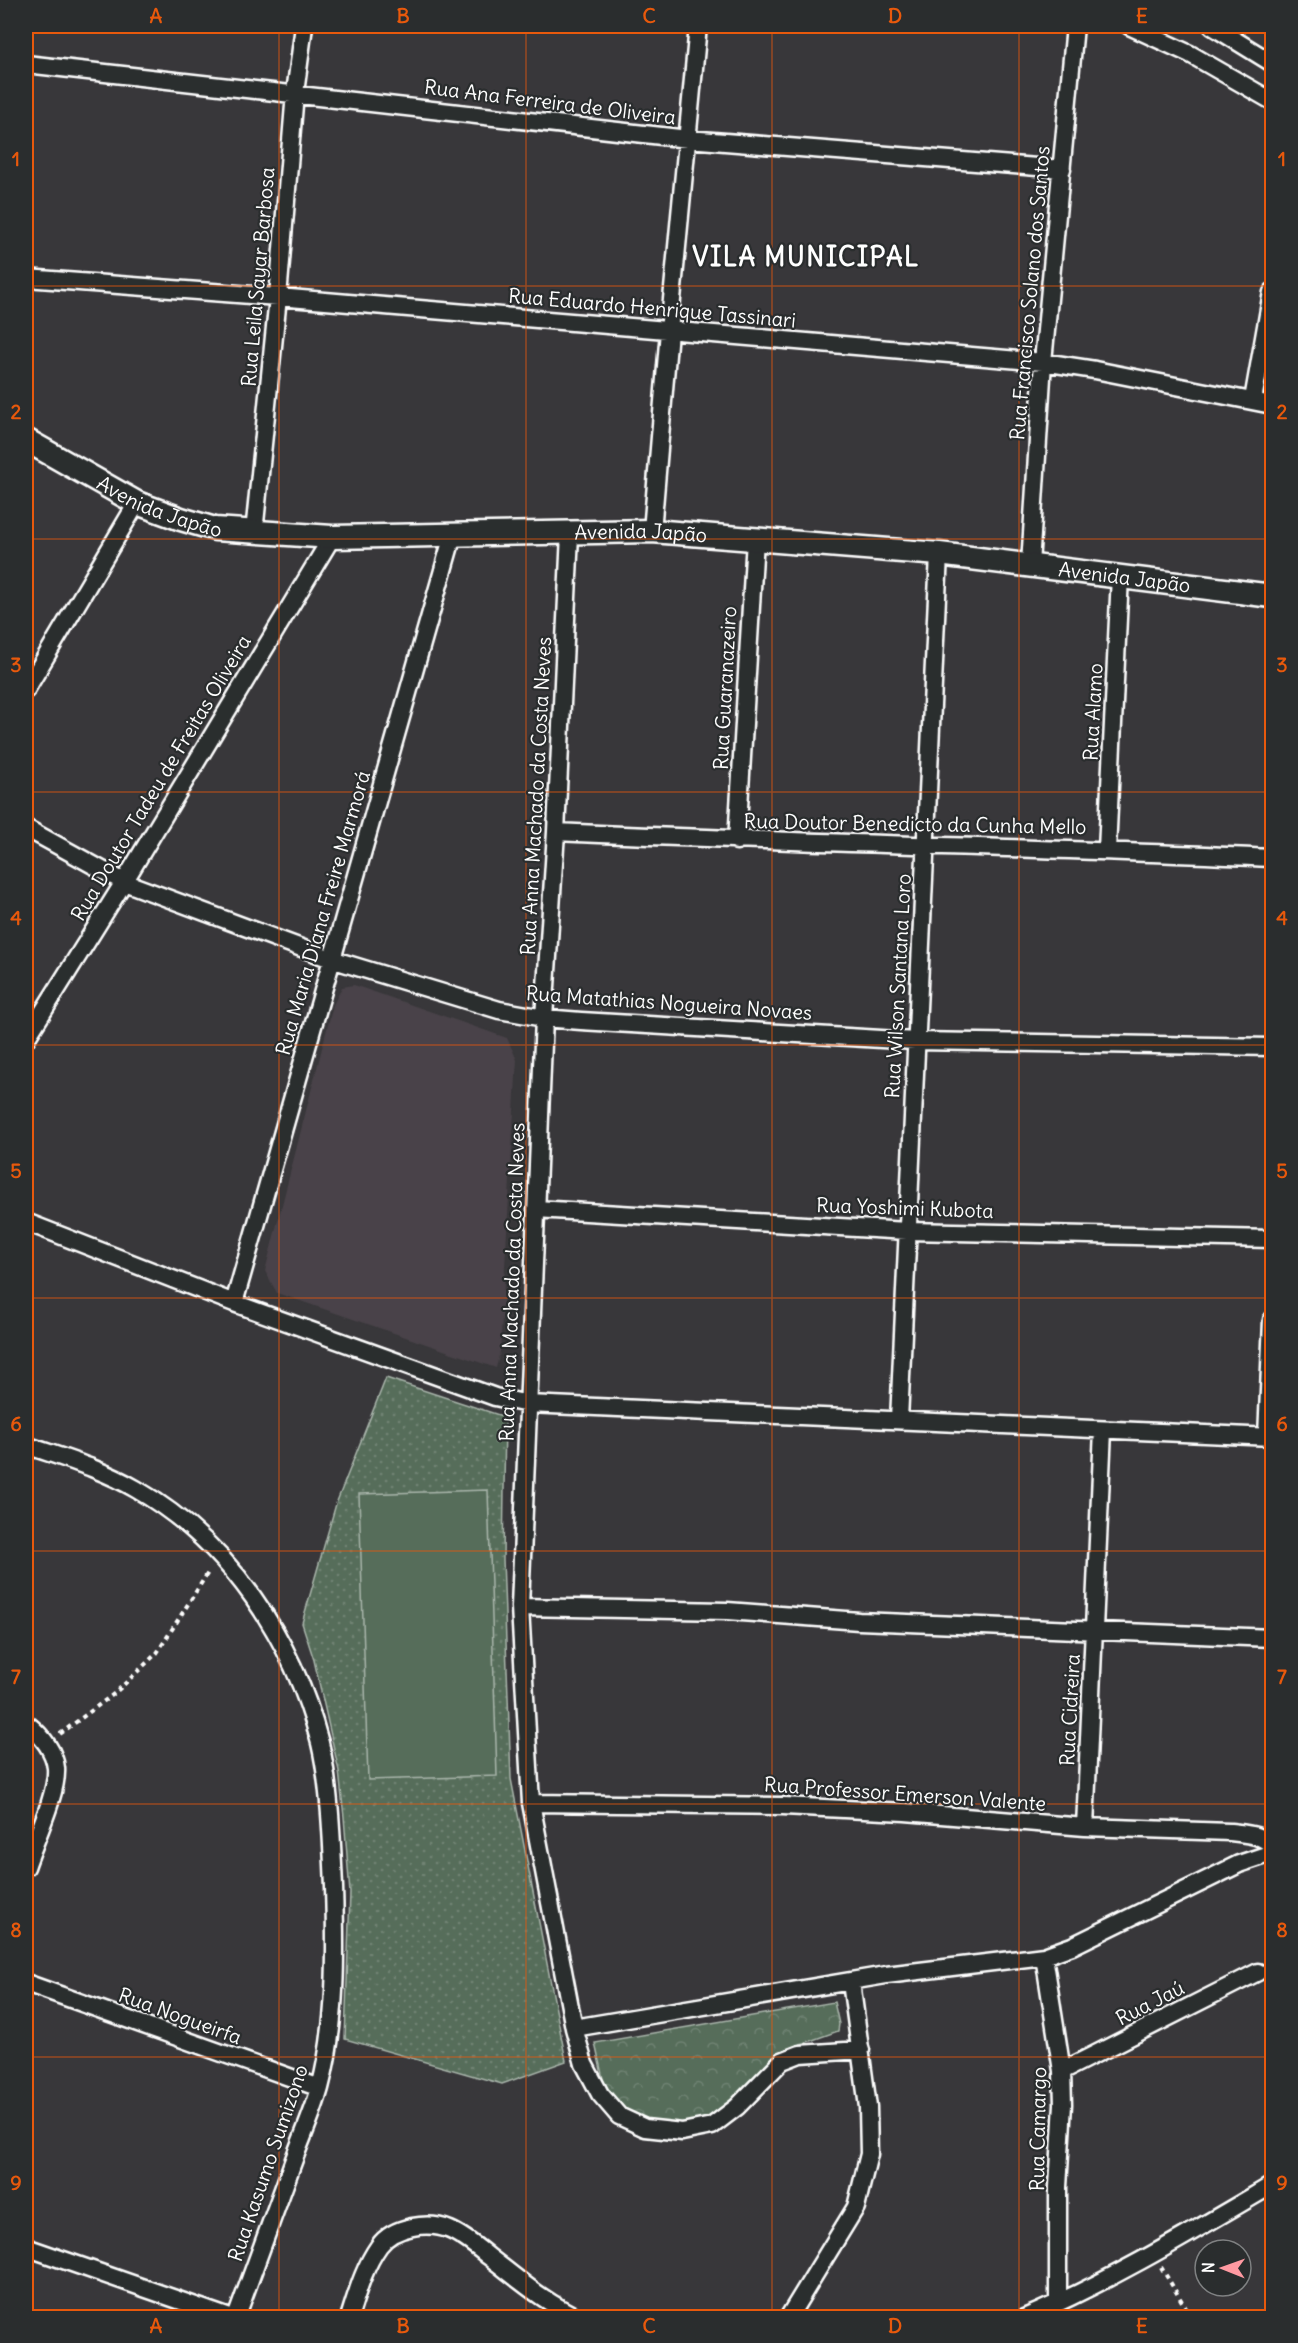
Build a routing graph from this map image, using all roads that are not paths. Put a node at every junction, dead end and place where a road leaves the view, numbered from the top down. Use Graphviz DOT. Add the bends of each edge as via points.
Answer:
graph roads {
  1 [pos="304,26"];
  2 [pos="698,26"];
  3 [pos="1075,26"];
  4 [pos="1129,26"];
  5 [pos="1212,26"];
  6 [pos="28,61"];
  7 [pos="1272,63"];
  8 [pos="295,93"];
  9 [pos="1272,101"];
  10 [pos="688,139"];
  11 [pos="1062,169"];
  12 [pos="26,278"];
  13 [pos="1272,292"];
  14 [pos="278,297"];
  15 [pos="669,331"];
  16 [pos="1043,362"];
  17 [pos="1253,400"];
  18 [pos="1272,405"];
  19 [pos="26,440"];
  20 [pos="137,502"];
  21 [pos="652,531"];
  22 [pos="254,533"];
  23 [pos="570,534"];
  24 [pos="453,536"];
  25 [pos="332,537"];
  26 [pos="755,538"];
  27 [pos="939,554"];
  28 [pos="1030,565"];
  29 [pos="1120,576"];
  30 [pos="1272,597"];
  31 [pos="26,690"];
  32 [pos="26,828"];
  33 [pos="556,832"];
  34 [pos="737,841"];
  35 [pos="927,845"];
  36 [pos="1107,850"];
  37 [pos="1272,858"];
  38 [pos="124,882"];
  39 [pos="331,958"];
  40 [pos="544,1018"];
  41 [pos="26,1040"];
  42 [pos="915,1041"];
  43 [pos="1272,1047"];
  44 [pos="536,1209"];
  45 [pos="26,1222"];
  46 [pos="907,1231"];
  47 [pos="1272,1239"];
  48 [pos="234,1303"];
  49 [pos="1272,1320"];
  50 [pos="528,1404"];
  51 [pos="899,1420"];
  52 [pos="1103,1430"];
  53 [pos="1270,1437"];
  54 [pos="26,1445"];
  55 [pos="520,1607"];
  56 [pos="1095,1632"];
  57 [pos="1272,1638"];
  58 [pos="26,1723"];
  59 [pos="531,1803"];
  60 [pos="1085,1827"];
  61 [pos="1272,1846"];
  62 [pos="1272,1853"];
  63 [pos="26,1867"];
  64 [pos="1044,1956"];
  65 [pos="1258,1972"];
  66 [pos="851,1982"];
  67 [pos="26,1983"];
  68 [pos="574,2028"];
  69 [pos="861,2050"];
  70 [pos="1062,2071"];
  71 [pos="320,2088"];
  72 [pos="1272,2185"];
  73 [pos="26,2247"];
  74 [pos="1058,2303"];
  75 [pos="230,2318"];
  76 [pos="236,2318"];
  77 [pos="349,2318"];
  78 [pos="579,2318"];
  79 [pos="788,2318"];
  80 [pos="1024,2318"];
  1 -- 8 [label="street, Rua Leila Sayar Barbosa"];
  2 -- 10 [label="street"];
  3 -- 11 [label="street, Rua Francisco Solano dos Santos"];
  4 -- 9 [label="street" via="1190,54"];
  5 -- 7 [label="street"];
  6 -- 8 [label="street, Rua Ana Ferreira de Oliveira"];
  8 -- 10 [label="street, Rua Ana Ferreira de Oliveira"];
  8 -- 14 [label="street, Rua Leila Sayar Barbosa"];
  10 -- 11 [label="street, Rua Ana Ferreira de Oliveira"];
  10 -- 15 [label="street"];
  11 -- 16 [label="street, Rua Francisco Solano dos Santos"];
  12 -- 14 [label="street, Rua Eduardo Henrique Tassinari"];
  13 -- 17 [label="street"];
  14 -- 15 [label="street, Rua Eduardo Henrique Tassinari"];
  14 -- 22 [label="street, Rua Leila Sayar Barbosa"];
  15 -- 16 [label="street, Rua Eduardo Henrique Tassinari"];
  15 -- 21 [label="street"];
  16 -- 17 [label="street, Rua Eduardo Henrique Tassinari"];
  16 -- 28 [label="street, Rua Francisco Solano dos Santos"];
  17 -- 18 [label="street, Rua Eduardo Henrique Tassinari"];
  19 -- 20 [label="main road, Avenida Japão"];
  20 -- 22 [label="main road, Avenida Japão" via="204,526"];
  20 -- 31 [label="street"];
  21 -- 23 [label="main road, Avenida Japão"];
  21 -- 26 [label="main road, Avenida Japão"];
  22 -- 25 [label="main road, Avenida Japão"];
  23 -- 24 [label="main road, Avenida Japão"];
  23 -- 33 [label="street, Rua Anna Machado da Costa Neves"];
  24 -- 25 [label="main road, Avenida Japão"];
  24 -- 39 [label="street, Rua Maria Diana Freire Marmorá"];
  25 -- 38 [label="street, Rua Doutor Tadeu de Freitas Oliveira"];
  26 -- 27 [label="main road, Avenida Japão"];
  26 -- 34 [label="street, Rua Guaranazeiro"];
  27 -- 28 [label="main road, Avenida Japão"];
  27 -- 35 [label="street, Rua Wilson Santana Loro"];
  28 -- 29 [label="main road, Avenida Japão"];
  29 -- 30 [label="main road, Avenida Japão"];
  29 -- 36 [label="street, Rua Alamo"];
  32 -- 38 [label="street, Rua Matathias Nogueira Novaes"];
  33 -- 34 [label="street, Rua Doutor Benedicto da Cunha Mello"];
  33 -- 40 [label="street, Rua Anna Machado da Costa Neves"];
  34 -- 35 [label="street, Rua Doutor Benedicto da Cunha Mello"];
  35 -- 36 [label="street, Rua Doutor Benedicto da Cunha Mello"];
  35 -- 42 [label="street, Rua Wilson Santana Loro"];
  36 -- 37 [label="street, Rua Doutor Benedicto da Cunha Mello"];
  38 -- 39 [label="street, Rua Matathias Nogueira Novaes"];
  38 -- 41 [label="street, Rua Doutor Tadeu de Freitas Oliveira"];
  39 -- 40 [label="street, Rua Matathias Nogueira Novaes" via="499,1010"];
  39 -- 48 [label="street, Rua Maria Diana Freire Marmorá"];
  40 -- 42 [label="street, Rua Matathias Nogueira Novaes"];
  40 -- 44 [label="street, Rua Anna Machado da Costa Neves"];
  42 -- 43 [label="street, Rua Matathias Nogueira Novaes"];
  42 -- 46 [label="street, Rua Wilson Santana Loro"];
  44 -- 46 [label="street, Rua Yoshimi Kubota"];
  44 -- 50 [label="street, Rua Anna Machado da Costa Neves"];
  45 -- 48 [label="street"];
  46 -- 47 [label="street, Rua Yoshimi Kubota"];
  46 -- 51 [label="street, Rua Wilson Santana Loro"];
  48 -- 50 [label="street" via="495,1397"];
  49 -- 53 [label="street"];
  50 -- 51 [label="street"];
  50 -- 55 [label="street, Rua Anna Machado da Costa Neves"];
  51 -- 52 [label="street"];
  52 -- 53 [label="street"];
  52 -- 56 [label="street, Rua Cidreira"];
  54 -- 71 [label="street, Rua Kasumo Sumizono" via="96,1468 175,1515 246,1585 271,1622 299,1679 320,1744 332,1848 335,1926 331,2025"];
  55 -- 56 [label="street" via="727,1611"];
  55 -- 59 [label="street, Rua Anna Machado da Costa Neves"];
  56 -- 57 [label="street"];
  56 -- 60 [label="street, Rua Cidreira"];
  58 -- 63 [label="street" via="48,1744 56,1767 54,1787"];
  59 -- 60 [label="street, Rua Professor Emerson Valente" via="783,1806"];
  59 -- 68 [label="street, Rua Anna Machado da Costa Neves"];
  60 -- 61 [label="street, Rua Professor Emerson Valente" via="1230,1832 1254,1835 1268,1840"];
  62 -- 64 [label="street" via="1239,1864"];
  64 -- 66 [label="street"];
  64 -- 70 [label="street, Rua Camargo"];
  65 -- 70 [label="street, Rua Jaú"];
  66 -- 68 [label="street"];
  66 -- 69 [label="street"];
  67 -- 71 [label="street, Rua Nogueirfa"];
  68 -- 69 [label="street, Rua Anna Machado da Costa Neves" via="600,2094 619,2116 645,2128 682,2132 712,2126 738,2107 782,2061 800,2054"];
  69 -- 79 [label="street" via="869,2154 856,2207"];
  70 -- 74 [label="street, Rua Camargo"];
  71 -- 76 [label="street, Rua Kasumo Sumizono"];
  72 -- 74 [label="street" via="1154,2254"];
  73 -- 75 [label="street"];
  74 -- 80 [label="street"];
  77 -- 78 [label="street" via="362,2278 380,2244 397,2230 418,2226 449,2229 543,2298"];
}
